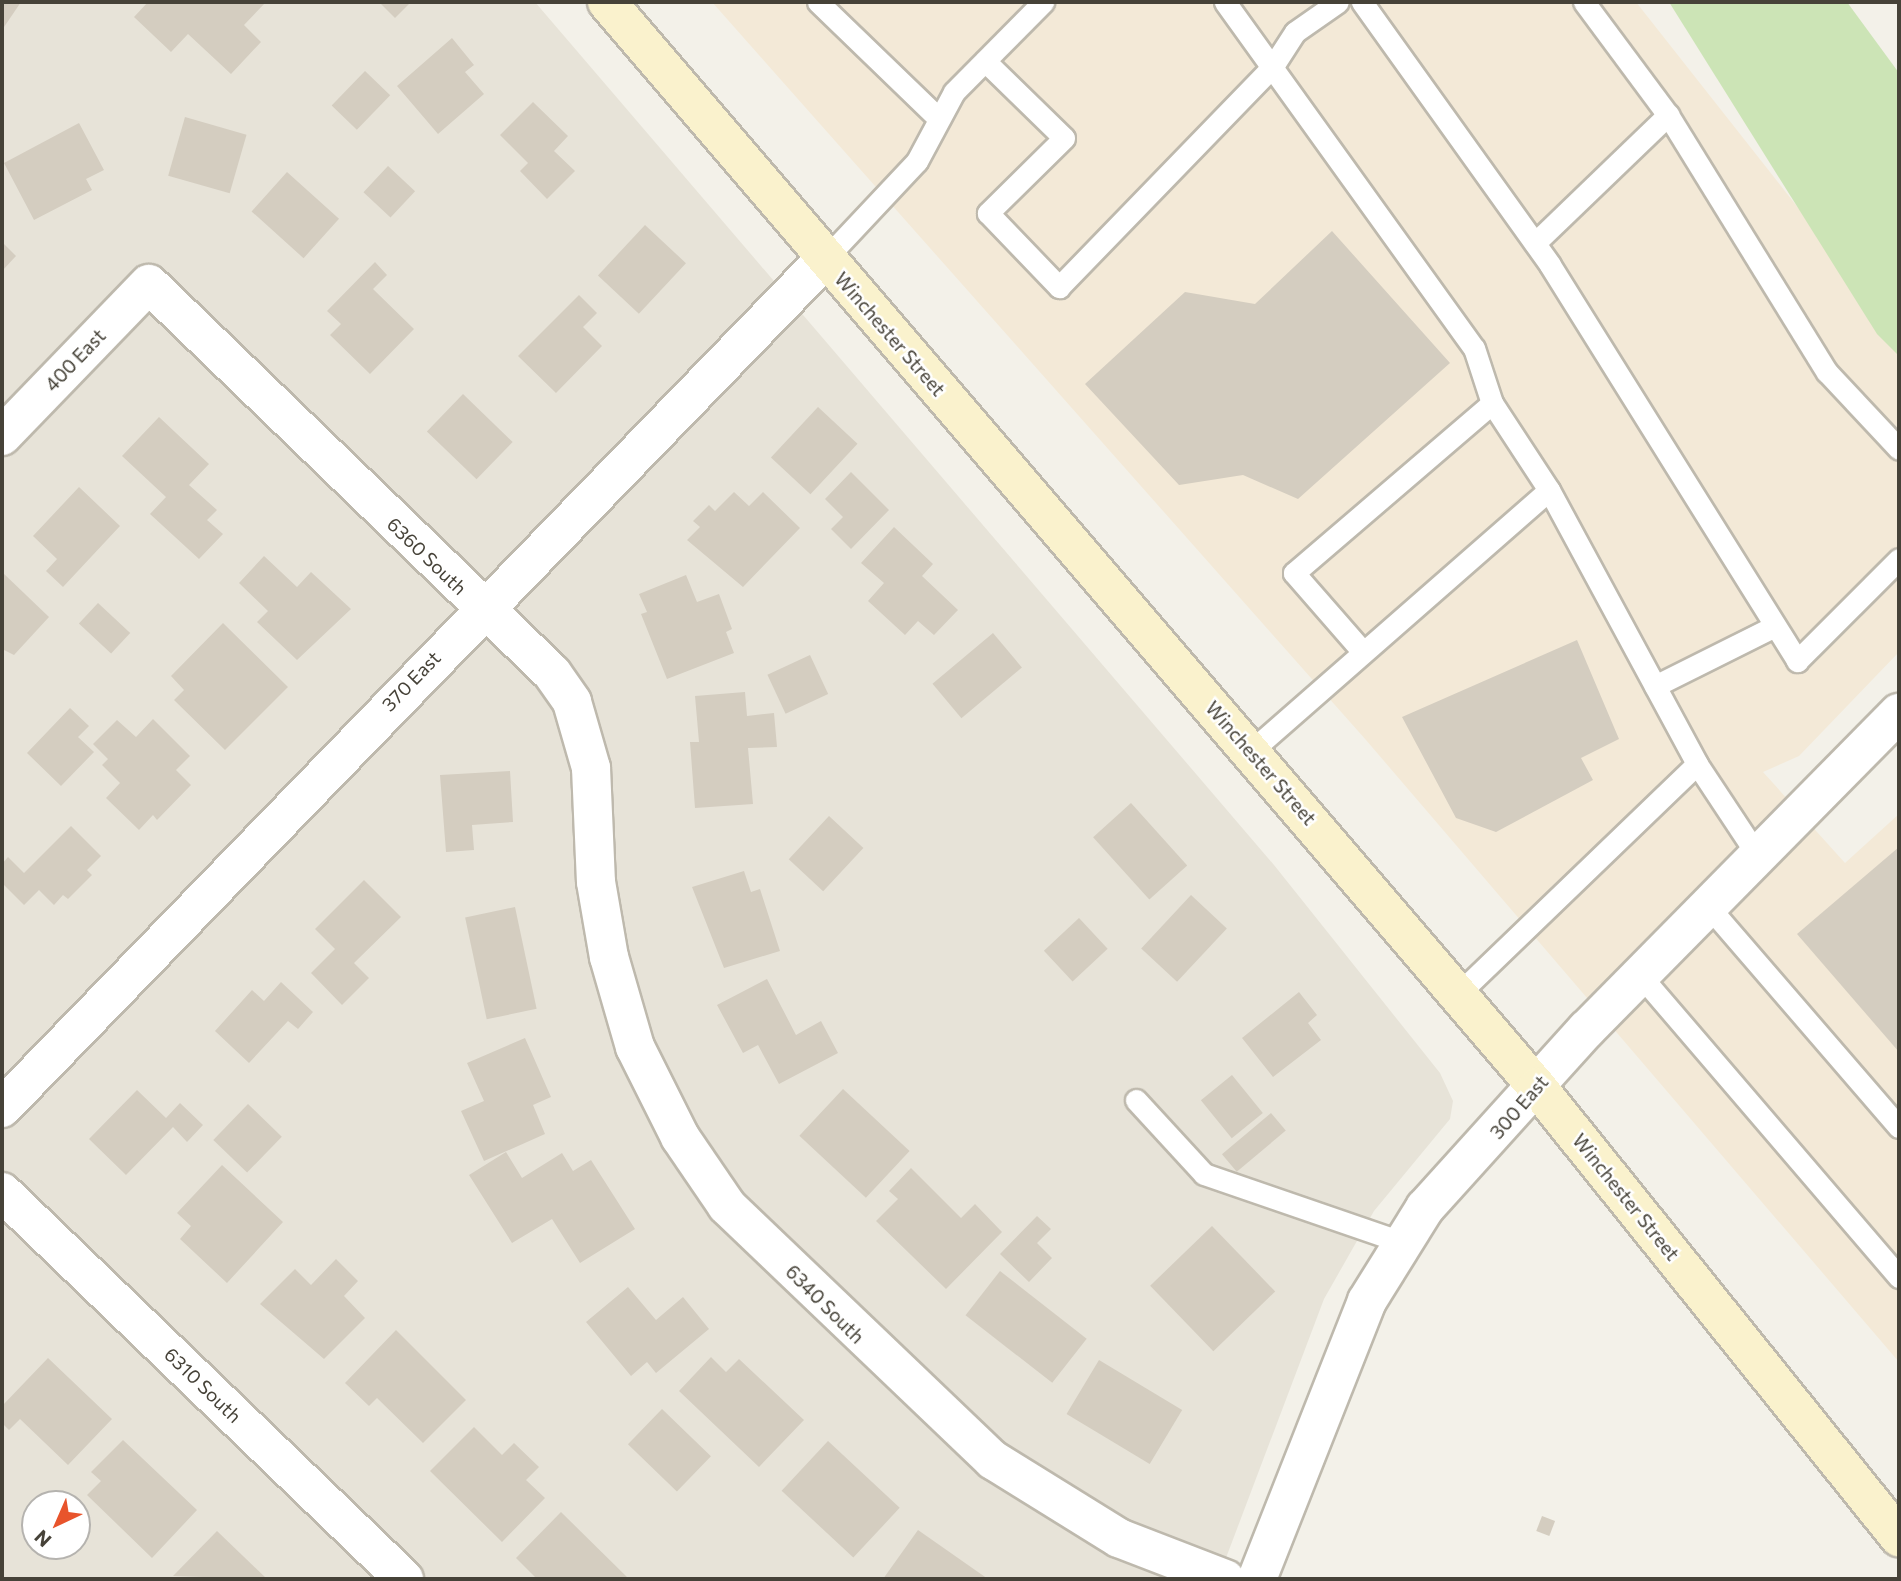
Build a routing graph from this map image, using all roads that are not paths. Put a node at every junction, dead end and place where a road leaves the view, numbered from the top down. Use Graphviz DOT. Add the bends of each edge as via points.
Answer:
graph roads {
  1 [pos="607,2"];
  2 [pos="818,2"];
  3 [pos="1043,2"];
  4 [pos="1225,2"];
  5 [pos="1338,2"];
  6 [pos="1362,2"];
  7 [pos="1584,2"];
  8 [pos="985,61"];
  9 [pos="1273,65"];
  10 [pos="1668,115"];
  11 [pos="937,117"];
  12 [pos="1535,243"];
  13 [pos="825,259"];
  14 [pos="149,284"];
  15 [pos="1492,403"];
  16 [pos="2,436"];
  17 [pos="1899,449"];
  18 [pos="1549,490"];
  19 [pos="1899,559"];
  20 [pos="481,608"];
  21 [pos="1775,626"];
  22 [pos="1363,652"];
  23 [pos="1655,687"];
  24 [pos="1899,713"];
  25 [pos="1251,751"];
  26 [pos="1697,764"];
  27 [pos="1758,856"];
  28 [pos="596,882"];
  29 [pos="1708,906"];
  30 [pos="1640,975"];
  31 [pos="1459,993"];
  32 [pos="1537,1087"];
  33 [pos="1136,1100"];
  34 [pos="2,1108"];
  35 [pos="1899,1127"];
  36 [pos="2,1192"];
  37 [pos="1401,1242"];
  38 [pos="1899,1277"];
  39 [pos="1899,1537"];
  40 [pos="404,1579"];
  41 [pos="1225,1579"];
  42 [pos="1256,1579"];
  1 -- 13 [label="main road, Winchester Street"];
  2 -- 11 [label="lane"];
  3 -- 8 [label="lane"];
  4 -- 9 [label="lane"];
  5 -- 9 [label="lane" via="1295,32"];
  6 -- 12 [label="lane"];
  7 -- 10 [label="lane"];
  8 -- 9 [label="lane" via="1063,138 988,213 1059,287"];
  8 -- 11 [label="lane"];
  9 -- 15 [label="lane" via="1474,348"];
  10 -- 12 [label="lane"];
  10 -- 17 [label="lane" via="1827,372"];
  11 -- 13 [label="lane" via="917,161"];
  12 -- 21 [label="lane"];
  13 -- 20 [label="street, 370 East"];
  13 -- 25 [label="main road, Winchester Street"];
  14 -- 16 [label="street, 400 East"];
  14 -- 20 [label="street, 6360 South"];
  15 -- 18 [label="lane"];
  15 -- 22 [label="lane" via="1294,573"];
  18 -- 22 [label="lane"];
  18 -- 23 [label="lane"];
  19 -- 21 [label="lane" via="1797,661"];
  20 -- 28 [label="street, 6360 South" via="552,673 572,702 591,768"];
  20 -- 34 [label="street, 370 East"];
  21 -- 23 [label="lane"];
  22 -- 25 [label="lane"];
  23 -- 26 [label="lane"];
  24 -- 27 [label="street, 300 East"];
  25 -- 31 [label="main road, Winchester Street"];
  26 -- 27 [label="lane"];
  26 -- 31 [label="lane"];
  27 -- 29 [label="street, 300 East"];
  28 -- 41 [label="street, 6340 South" via="609,957 635,1047 680,1137 727,1206 993,1461 1119,1538"];
  29 -- 30 [label="street, 300 East"];
  29 -- 35 [label="lane"];
  30 -- 32 [label="street, 300 East"];
  30 -- 38 [label="lane"];
  31 -- 32 [label="main road, Winchester Street"];
  32 -- 37 [label="street, 300 East"];
  32 -- 39 [label="main road, Winchester Street"];
  33 -- 37 [label="lane" via="1204,1174"];
  36 -- 40 [label="street, 6310 South"];
  37 -- 42 [label="street, 300 East" via="1367,1301"];
}
